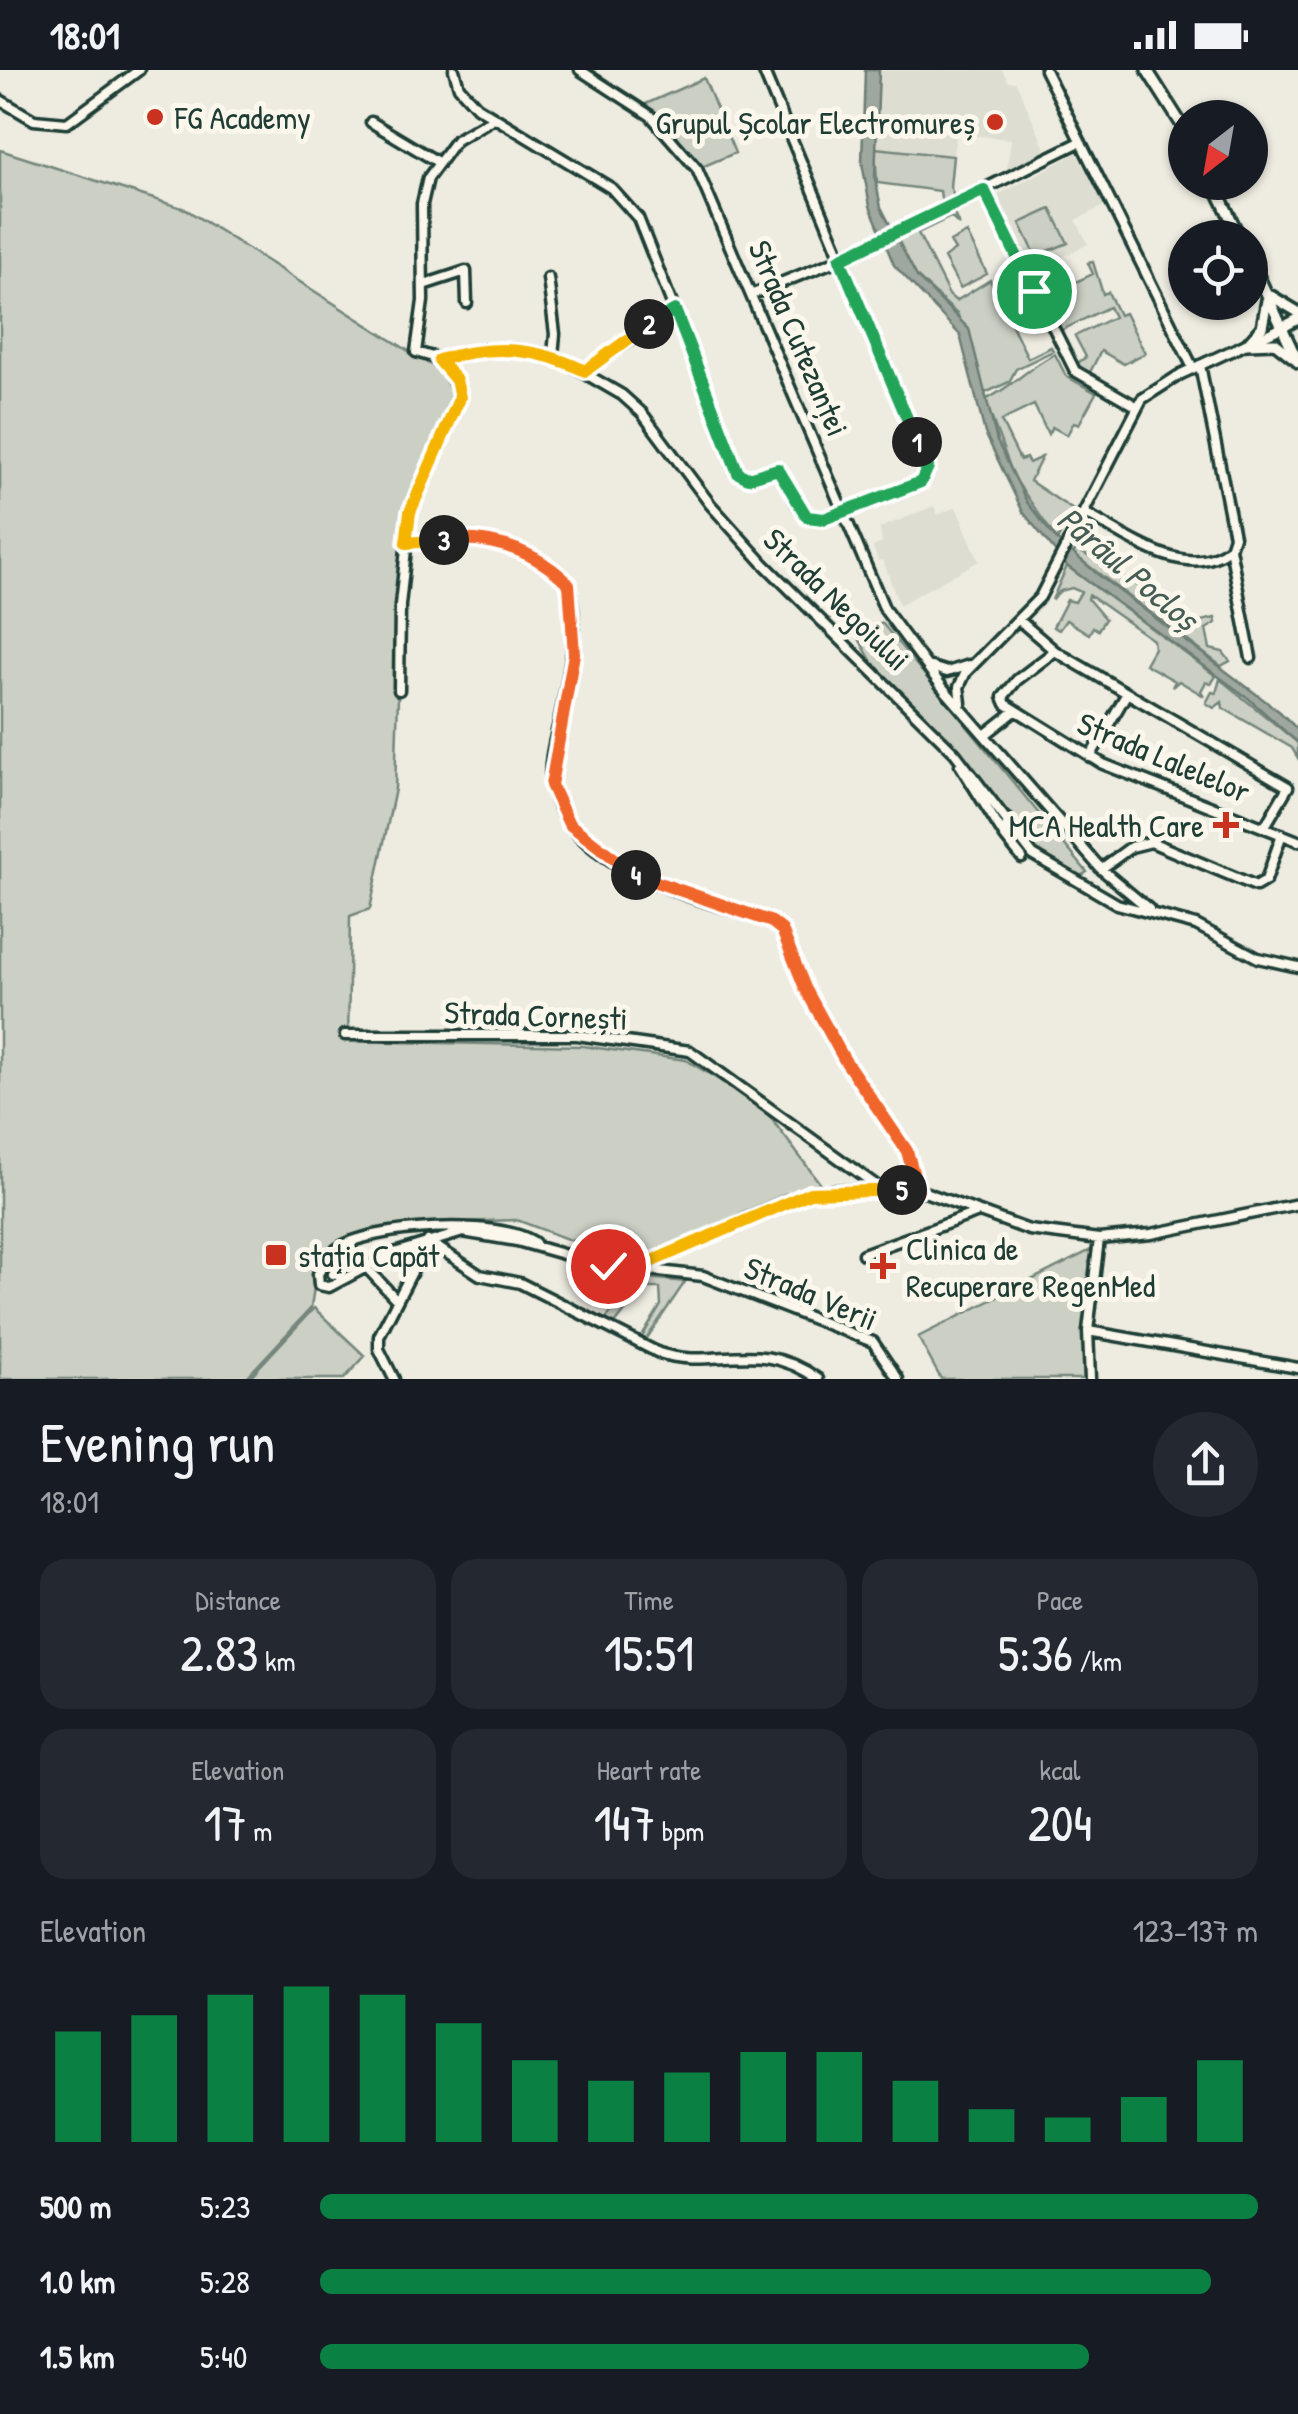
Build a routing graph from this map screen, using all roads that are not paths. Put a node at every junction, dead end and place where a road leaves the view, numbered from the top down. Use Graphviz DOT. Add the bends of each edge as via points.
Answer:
graph roads {
  1 [pos="454,70"];
  2 [pos="580,70"];
  3 [pos="763,70"];
  4 [pos="1045,70"];
  5 [pos="1147,70"];
  6 [pos="135,71"];
  7 [pos="0,100"];
  8 [pos="1168,103"];
  9 [pos="494,118"];
  10 [pos="371,122"];
  11 [pos="1080,142"];
  12 [pos="436,161"];
  13 [pos="984,190"];
  14 [pos="840,259"];
  15 [pos="548,278"];
  16 [pos="423,285"];
  17 [pos="1268,293"];
  18 [pos="752,294"];
  19 [pos="1268,294"];
  20 [pos="468,303"];
  21 [pos="675,310"];
  22 [pos="1298,312"];
  23 [pos="1265,320"];
  24 [pos="1298,320"];
  25 [pos="1282,327"];
  26 [pos="1247,344"];
  27 [pos="1298,345"];
  28 [pos="553,355"];
  29 [pos="439,360"];
  30 [pos="1298,362"];
  31 [pos="1196,367"];
  32 [pos="585,371"];
  33 [pos="1136,406"];
  34 [pos="845,511"];
  35 [pos="1084,513"];
  36 [pos="406,543"];
  37 [pos="1230,548"];
  38 [pos="1020,621"];
  39 [pos="1055,651"];
  40 [pos="1251,658"];
  41 [pos="924,663"];
  42 [pos="973,663"];
  43 [pos="950,672"];
  44 [pos="960,684"];
  45 [pos="944,688"];
  46 [pos="399,690"];
  47 [pos="1127,693"];
  48 [pos="963,708"];
  49 [pos="1014,711"];
  50 [pos="986,734"];
  51 [pos="956,754"];
  52 [pos="1090,756"];
  53 [pos="1008,818"];
  54 [pos="1264,828"];
  55 [pos="1282,834"];
  56 [pos="1005,838"];
  57 [pos="1298,841"];
  58 [pos="1022,858"];
  59 [pos="1101,869"];
  60 [pos="1153,912"];
  61 [pos="1298,966"];
  62 [pos="345,1034"];
  63 [pos="918,1190"];
  64 [pos="884,1191"];
  65 [pos="1298,1204"];
  66 [pos="976,1213"];
  67 [pos="1098,1239"];
  68 [pos="428,1241"];
  69 [pos="353,1242"];
  70 [pos="538,1246"];
  71 [pos="863,1254"];
  72 [pos="634,1269"];
  73 [pos="368,1270"];
  74 [pos="318,1274"];
  75 [pos="333,1279"];
  76 [pos="396,1298"];
  77 [pos="1088,1331"];
  78 [pos="1298,1368"];
  79 [pos="394,1379"];
  80 [pos="818,1379"];
  81 [pos="898,1379"];
  82 [pos="1090,1379"];
  1 -- 9 [label="street" via="467,98"];
  2 -- 18 [label="street, Strada Cutezanței" via="641,108 683,150 706,186"];
  3 -- 14 [label="street"];
  4 -- 11 [label="street"];
  5 -- 8 [label="main road"];
  6 -- 7 [label="street" via="67,123 34,120"];
  9 -- 12 [label="street"];
  9 -- 21 [label="street" via="622,197 638,218"];
  10 -- 12 [label="street"];
  11 -- 13 [label="street"];
  11 -- 31 [label="street"];
  12 -- 16 [label="street" via="422,204"];
  13 -- 14 [label="street"];
  13 -- 33 [label="street" via="1074,371"];
  14 -- 18 [label="street"];
  14 -- 34 [label="street" via="928,467 921,482"];
  15 -- 28 [label="street"];
  16 -- 20 [label="street" via="466,272"];
  16 -- 29 [label="street" via="416,352"];
  17 -- 22 [label="main road"];
  18 -- 34 [label="street, Strada Cutezanței"];
  19 -- 25 [label="main road"];
  21 -- 32 [label="street"];
  21 -- 34 [label="street" via="742,477 778,469 807,517"];
  23 -- 26 [label="main road"];
  24 -- 25 [label="main road"];
  25 -- 26 [label="street"];
  25 -- 30 [label="main road"];
  26 -- 30 [label="main road" via="1275,344"];
  26 -- 31 [label="street"];
  27 -- 30 [label="main road"];
  28 -- 29 [label="street, Strada Negoiului" via="499,349"];
  28 -- 32 [label="street, Strada Negoiului"];
  29 -- 36 [label="street" via="460,397 416,498"];
  31 -- 33 [label="street"];
  31 -- 37 [label="street" via="1234,536"];
  32 -- 51 [label="street, Strada Negoiului" via="642,413 763,564"];
  33 -- 35 [label="street"];
  34 -- 41 [label="street, Strada Cutezanței" via="885,610"];
  35 -- 37 [label="street" via="1177,560 1222,555"];
  35 -- 38 [label="street"];
  36 -- 46 [label="street"];
  36 -- 63 [label="street" via="498,540 569,584 574,654 550,772 558,806 599,852 642,880 782,930 844,1059 907,1151"];
  37 -- 40 [label="street"];
  38 -- 39 [label="street"];
  38 -- 42 [label="street"];
  39 -- 47 [label="street"];
  39 -- 49 [label="street" via="1003,697"];
  41 -- 43 [label="street"];
  41 -- 45 [label="street, Strada Cutezanței"];
  41 -- 50 [label="street"];
  42 -- 43 [label="street"];
  42 -- 44 [label="street"];
  43 -- 44 [label="street"];
  43 -- 45 [label="street"];
  44 -- 45 [label="street"];
  44 -- 48 [label="street"];
  45 -- 48 [label="street, Strada Cutezanței"];
  47 -- 52 [label="street"];
  47 -- 54 [label="street" via="1288,786"];
  48 -- 50 [label="street, Strada Cutezanței"];
  49 -- 50 [label="street"];
  49 -- 52 [label="street, Strada Lalelelor"];
  50 -- 59 [label="street, Strada Cutezanței"];
  51 -- 53 [label="street, Strada Negoiului"];
  51 -- 56 [label="street, Strada Negoiului"];
  52 -- 54 [label="street, Strada Lalelelor"];
  53 -- 56 [label="street"];
  53 -- 60 [label="street, Strada Negoiului" via="1033,855 1117,904"];
  54 -- 55 [label="street, Strada Lalelelor"];
  55 -- 57 [label="street, Strada Lalelelor"];
  55 -- 59 [label="street" via="1266,880 1256,886 1151,842 1131,847"];
  56 -- 58 [label="street, Strada Negoiului"];
  59 -- 60 [label="street, Strada Cutezanței"];
  60 -- 61 [label="street, Strada Negoiului" via="1212,931 1258,958"];
  62 -- 64 [label="street, Strada Cornești" via="577,1034 690,1052"];
  63 -- 64 [label="street"];
  63 -- 66 [label="street"];
  64 -- 72 [label="street" via="810,1193"];
  65 -- 67 [label="street"];
  66 -- 67 [label="street" via="1029,1230"];
  66 -- 71 [label="street"];
  67 -- 77 [label="street"];
  68 -- 70 [label="street, Strada Verii" via="453,1232"];
  68 -- 73 [label="street"];
  68 -- 76 [label="street"];
  68 -- 80 [label="street" via="480,1275 520,1283 659,1353 769,1357"];
  69 -- 70 [label="street" via="441,1228 512,1232"];
  69 -- 74 [label="street" via="338,1248"];
  69 -- 75 [label="street"];
  70 -- 72 [label="street, Strada Verii"];
  72 -- 81 [label="street, Strada Verii" via="703,1276 868,1340"];
  73 -- 75 [label="street"];
  73 -- 76 [label="street"];
  74 -- 75 [label="street" via="328,1270"];
  74 -- 75 [label="street" via="322,1286"];
  76 -- 79 [label="street" via="379,1350"];
  77 -- 78 [label="street"];
  77 -- 82 [label="street"];
}
